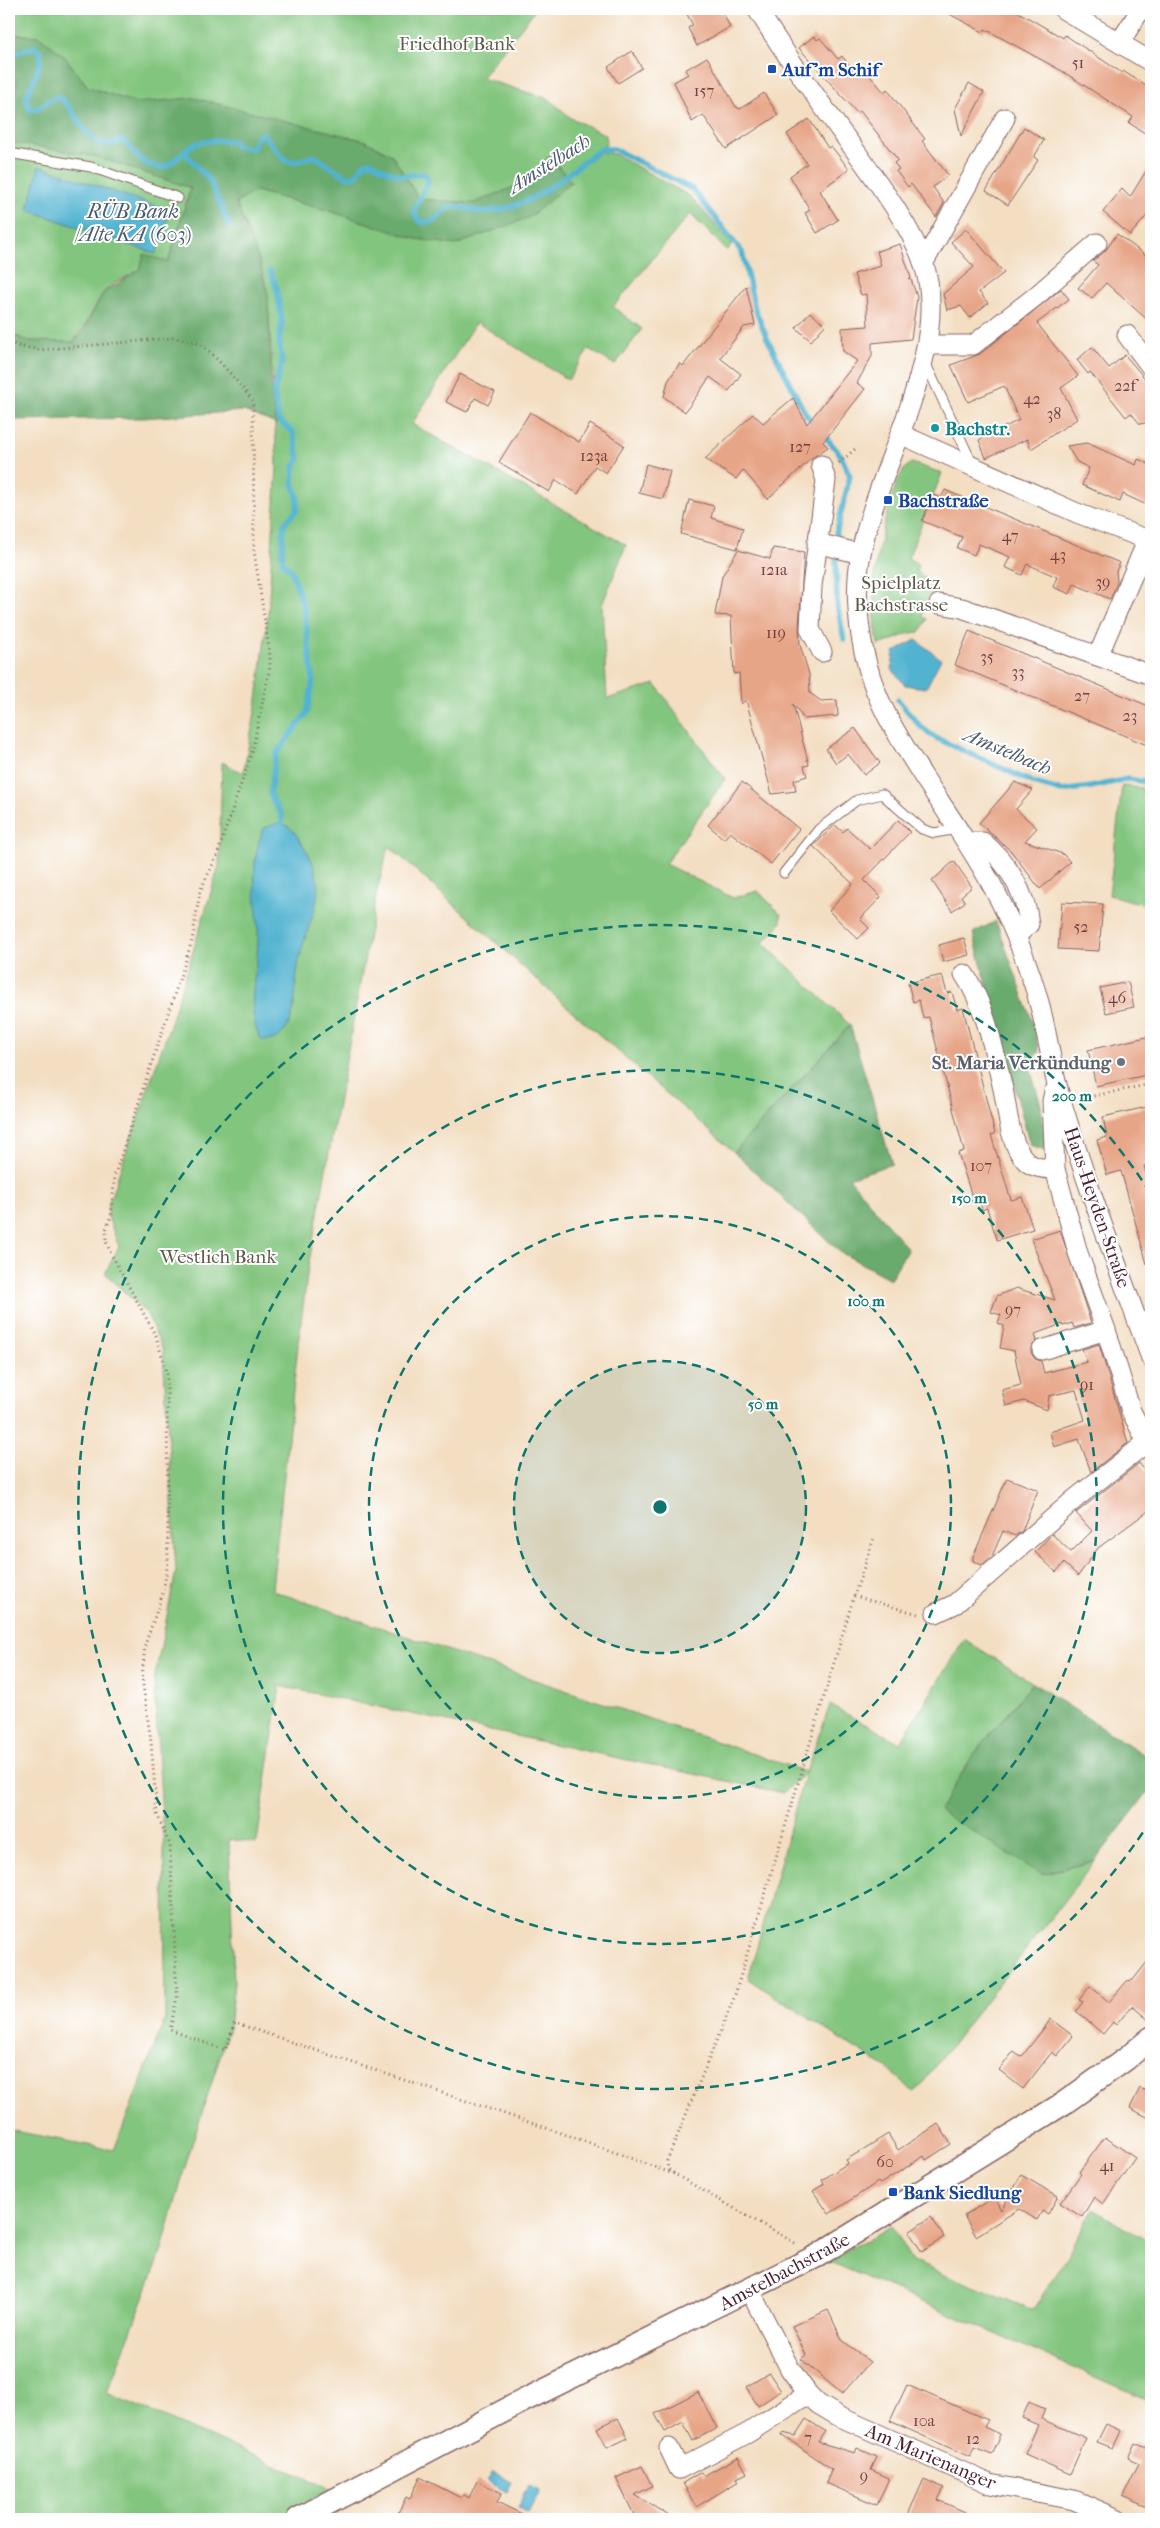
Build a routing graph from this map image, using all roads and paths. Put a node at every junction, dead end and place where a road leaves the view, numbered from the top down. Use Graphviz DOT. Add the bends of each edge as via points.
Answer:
graph roads {
  1 [pos="757,9"];
  2 [pos="1063,9"];
  3 [pos="1141,9"];
  4 [pos="1120,42"];
  5 [pos="1151,62"];
  6 [pos="1005,118"];
  7 [pos="9,153"];
  8 [pos="178,198"];
  9 [pos="1097,243"];
  10 [pos="924,262"];
  11 [pos="1127,335"];
  12 [pos="9,342"];
  13 [pos="926,352"];
  14 [pos="1151,367"];
  15 [pos="900,434"];
  16 [pos="855,449"];
  17 [pos="830,464"];
  18 [pos="974,466"];
  19 [pos="1150,540"];
  20 [pos="838,548"];
  21 [pos="939,604"];
  22 [pos="822,652"];
  23 [pos="1098,656"];
  24 [pos="1151,675"];
  25 [pos="962,836"];
  26 [pos="784,873"];
  27 [pos="964,974"];
  28 [pos="1056,1083"];
  29 [pos="1151,1084"];
  30 [pos="1062,1103"];
  31 [pos="1055,1169"];
  32 [pos="1106,1330"];
  33 [pos="1042,1350"];
  34 [pos="1151,1358"];
  35 [pos="1149,1447"];
  36 [pos="874,1538"];
  37 [pos="854,1596"];
  38 [pos="936,1613"];
  39 [pos="1151,2038"];
  40 [pos="676,2175"];
  41 [pos="818,2256"];
  42 [pos="750,2291"];
  43 [pos="808,2394"];
  44 [pos="669,2448"];
  45 [pos="298,2519"];
  46 [pos="1118,2519"];
  1 -- 10 [label="street" via="877,182"];
  2 -- 4 [label="street"];
  3 -- 4 [label="street"];
  4 -- 5 [label="street"];
  6 -- 10 [label="street"];
  7 -- 8 [label="lane" via="91,167"];
  9 -- 13 [label="street" via="973,345"];
  10 -- 13 [label="street" via="929,299"];
  11 -- 14 [label="street"];
  12 -- 40 [label="path" via="39,350 173,338 188,340 204,347 253,401 254,551 270,667 252,752 216,858 200,890 192,941 116,1174 106,1229 111,1254 156,1336 167,1374 168,1562 164,1588 145,1645 142,1678 152,1742 157,1814 170,1845 176,1997 170,2030 226,2050 235,2023"];
  13 -- 15 [label="street"];
  13 -- 18 [label="lane"];
  15 -- 18 [label="street"];
  15 -- 20 [label="street" via="884,473"];
  16 -- 17 [label="path" via="845,458"];
  17 -- 20 [label="street" via="826,480"];
  18 -- 19 [label="street"];
  19 -- 23 [label="street"];
  20 -- 22 [label="street" via="810,628"];
  20 -- 25 [label="street" via="859,583 861,629 872,682 901,741"];
  21 -- 23 [label="street" via="962,608"];
  23 -- 24 [label="street"];
  25 -- 26 [label="lane" via="922,829 882,794 856,800 819,830"];
  25 -- 28 [label="street, Haus-Heyden-Straße" via="984,842 993,851 1006,866 1027,905 1029,924 1016,936 1039,1004"];
  27 -- 31 [label="street, Haus-Heyden-Straße" via="976,992 1020,1154 1028,1163 1043,1169"];
  28 -- 30 [label="street, Haus-Heyden-Straße"];
  28 -- 31 [label="street, Haus-Heyden-Straße" via="1052,1101"];
  29 -- 30 [label="path"];
  30 -- 34 [label="street, Haus-Heyden-Straße"];
  31 -- 32 [label="street, Haus-Heyden-Straße" via="1078,1253"];
  32 -- 33 [label="street"];
  32 -- 35 [label="street, Haus-Heyden-Straße" via="1131,1411"];
  35 -- 38 [label="street, Haus-Heyden-Straße" via="1076,1498 955,1604"];
  36 -- 37 [label="path"];
  37 -- 38 [label="path" via="919,1615"];
  37 -- 40 [label="path" via="734,1998 667,2161 668,2169"];
  39 -- 41 [label="street, Amstelbachstraße" via="1064,2103"];
  40 -- 41 [label="path"];
  41 -- 42 [label="street, Amstelbachstraße"];
  42 -- 43 [label="street, Am Marienanger" via="790,2369"];
  42 -- 45 [label="street, Amstelbachstraße" via="523,2401"];
  43 -- 44 [label="street" via="748,2434 679,2469"];
  43 -- 46 [label="street, Am Marienanger" via="838,2416 990,2484 1074,2500"];
}
